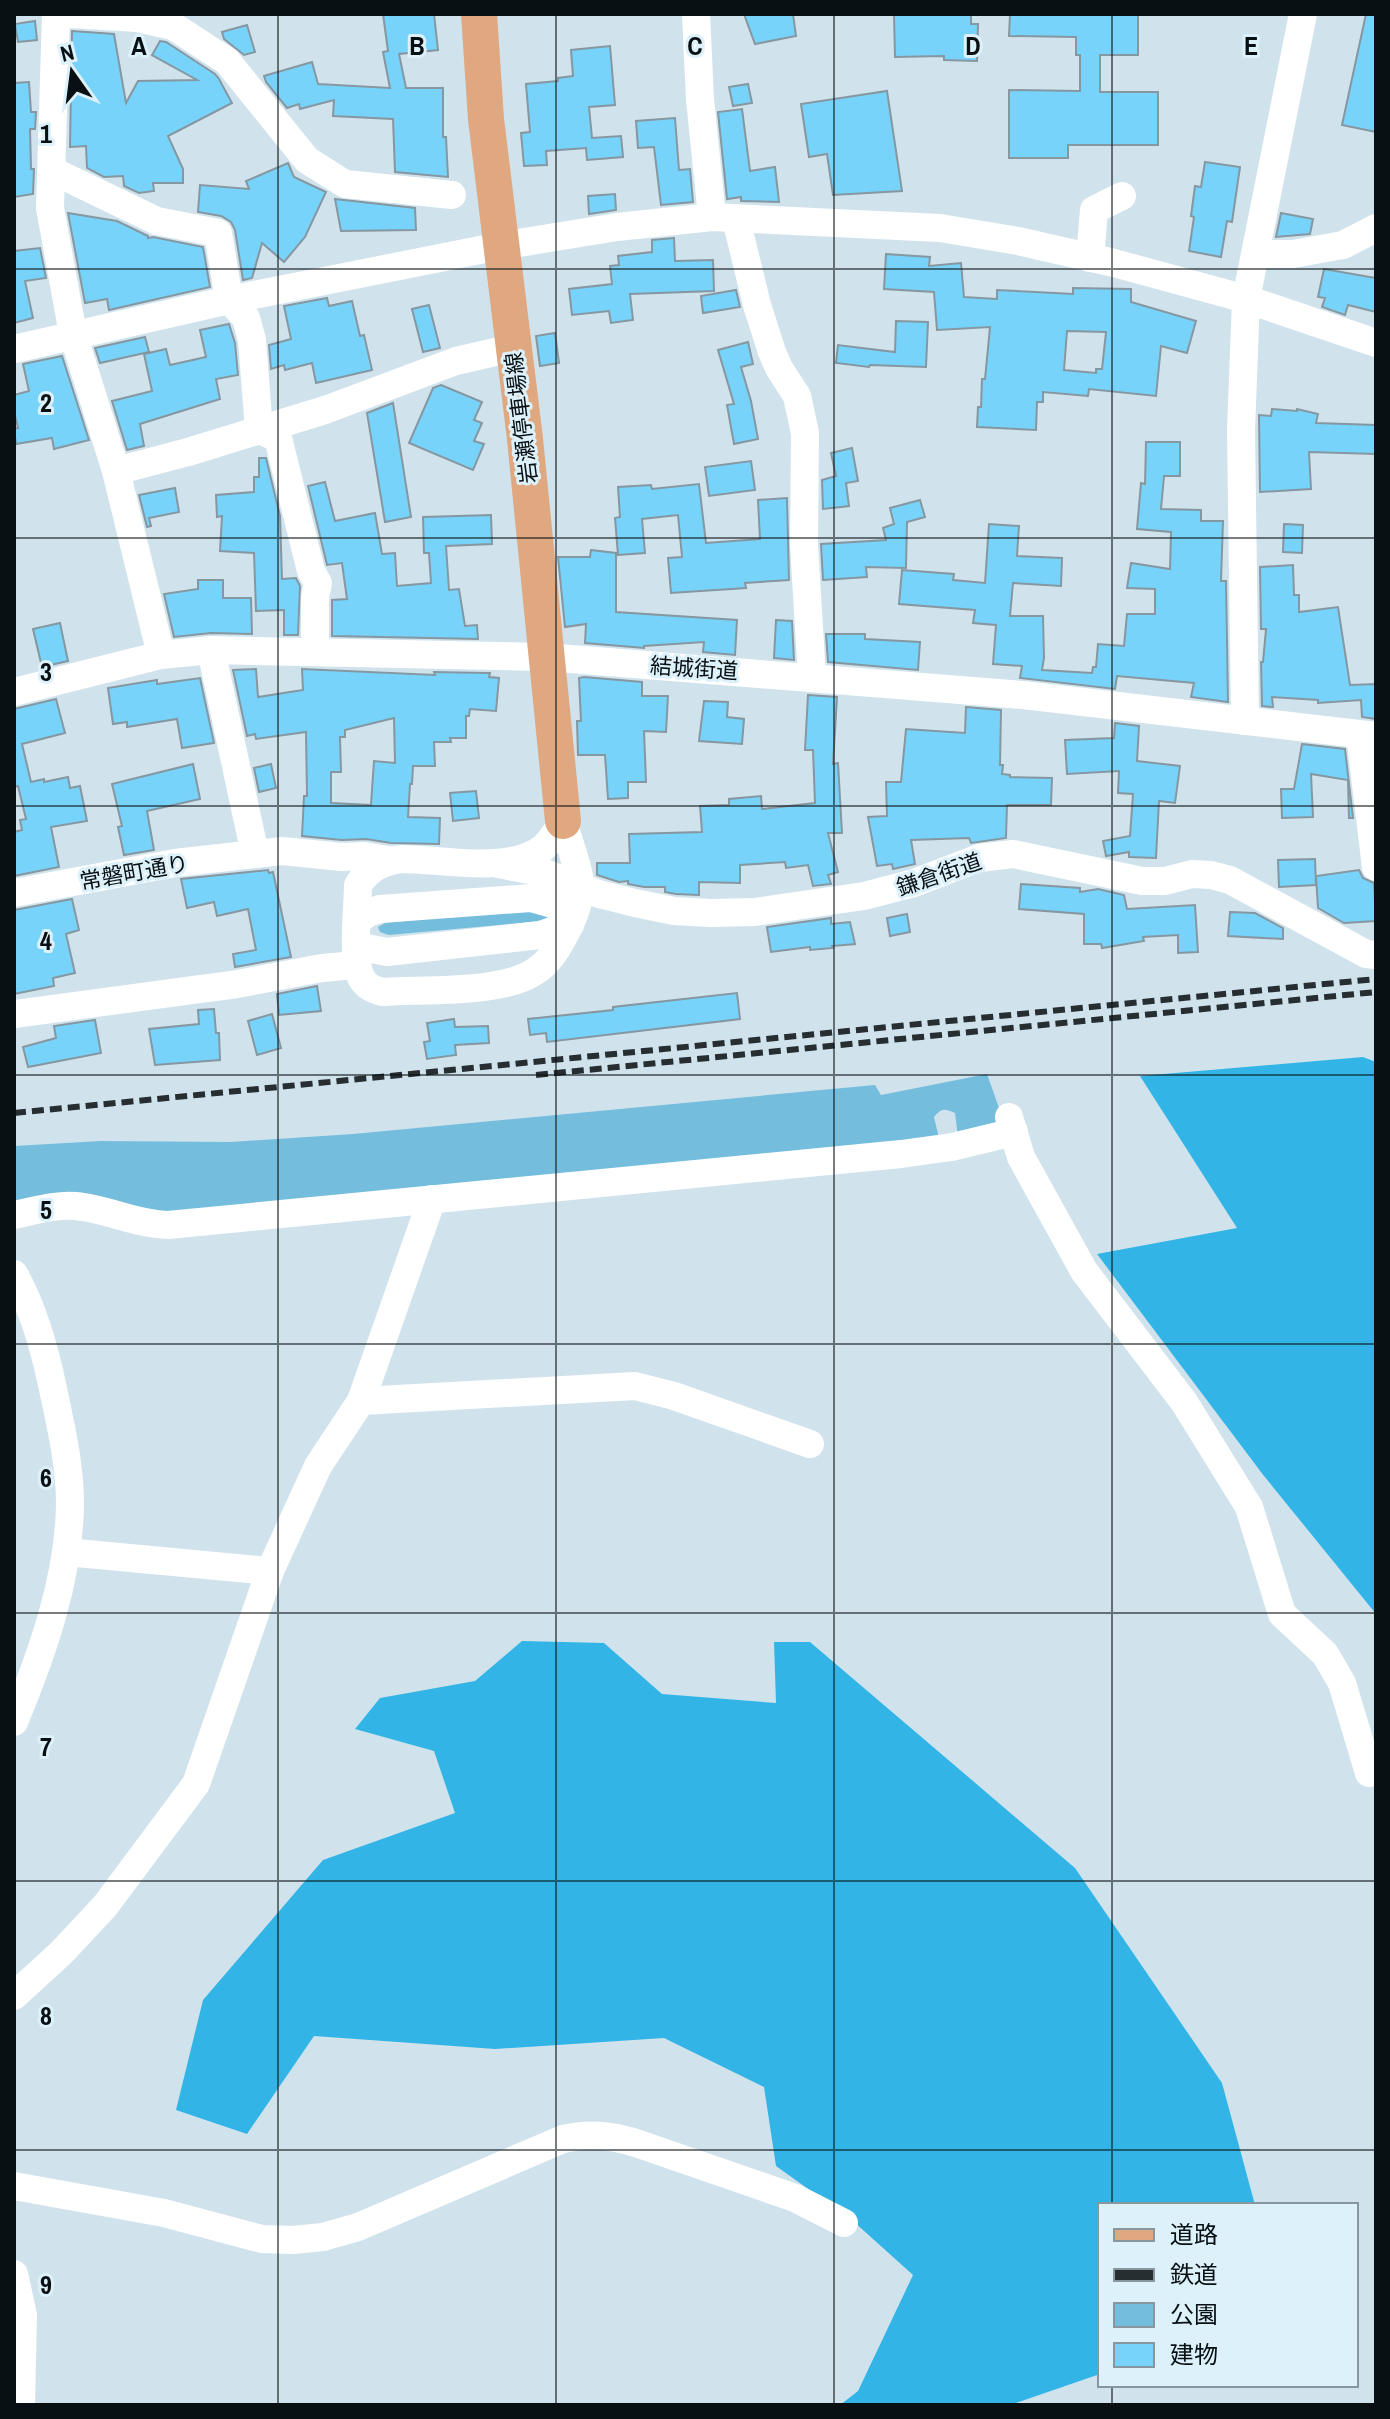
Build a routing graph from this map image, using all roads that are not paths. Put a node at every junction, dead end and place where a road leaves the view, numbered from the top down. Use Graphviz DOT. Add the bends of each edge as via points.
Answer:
graph roads {
  1 [pos="56,14"];
  2 [pos="70,14"];
  3 [pos="479,14"];
  4 [pos="696,14"];
  5 [pos="1303,14"];
  6 [pos="53,171"];
  7 [pos="452,195"];
  8 [pos="1122,196"];
  9 [pos="724,218"];
  10 [pos="1376,228"];
  11 [pos="500,246"];
  12 [pos="1256,254"];
  13 [pos="1090,258"];
  14 [pos="1246,299"];
  15 [pos="229,300"];
  16 [pos="73,334"];
  17 [pos="1376,343"];
  18 [pos="513,348"];
  19 [pos="14,349"];
  20 [pos="259,430"];
  21 [pos="116,471"];
  22 [pos="211,650"];
  23 [pos="315,650"];
  24 [pos="161,655"];
  25 [pos="546,657"];
  26 [pos="812,677"];
  27 [pos="15,686"];
  28 [pos="1245,721"];
  29 [pos="1368,735"];
  30 [pos="563,821"];
  31 [pos="255,854"];
  32 [pos="342,857"];
  33 [pos="388,860"];
  34 [pos="498,864"];
  35 [pos="1376,867"];
  36 [pos="358,885"];
  37 [pos="14,893"];
  38 [pos="575,907"];
  39 [pos="357,944"];
  40 [pos="1376,955"];
  41 [pos="14,1014"];
  42 [pos="432,1199"];
  43 [pos="14,1215"];
  44 [pos="14,1274"];
  45 [pos="361,1401"];
  46 [pos="810,1444"];
  47 [pos="66,1552"];
  48 [pos="270,1571"];
  49 [pos="14,1722"];
  50 [pos="1369,1773"];
  51 [pos="14,1996"];
  52 [pos="14,2186"];
  53 [pos="844,2223"];
  54 [pos="14,2274"];
  55 [pos="21,2405"];
  1 -- 6 [label="street"];
  2 -- 7 [label="street" via="173,26 227,61 307,160 345,184"];
  3 -- 11 [label="main road, 岩瀬停車場線"];
  4 -- 9 [label="street" via="700,99"];
  5 -- 12 [label="street"];
  6 -- 15 [label="street" via="157,221 218,233"];
  6 -- 16 [label="street" via="50,208"];
  8 -- 13 [label="street" via="1094,210"];
  9 -- 11 [label="street" via="617,227"];
  9 -- 13 [label="street" via="940,228"];
  9 -- 26 [label="street" via="772,352 797,396 805,433 804,545"];
  10 -- 12 [label="street" via="1343,245"];
  11 -- 15 [label="street"];
  11 -- 18 [label="main road, 岩瀬停車場線"];
  12 -- 14 [label="street"];
  13 -- 14 [label="street"];
  14 -- 17 [label="street"];
  14 -- 28 [label="street" via="1241,430"];
  15 -- 16 [label="street"];
  15 -- 20 [label="street" via="246,318 252,340"];
  16 -- 19 [label="street"];
  16 -- 21 [label="street"];
  18 -- 20 [label="street" via="456,361"];
  18 -- 25 [label="main road, 岩瀬停車場線"];
  20 -- 21 [label="street"];
  20 -- 23 [label="street" via="278,438 318,583"];
  21 -- 24 [label="street"];
  22 -- 23 [label="street, 結城街道"];
  22 -- 24 [label="street, 結城街道"];
  22 -- 31 [label="street"];
  23 -- 25 [label="street, 結城街道"];
  24 -- 27 [label="street, 結城街道"];
  25 -- 26 [label="street, 結城街道"];
  25 -- 30 [label="main road, 岩瀬停車場線"];
  26 -- 28 [label="street, 結城街道"];
  28 -- 29 [label="street, 結城街道"];
  29 -- 35 [label="street"];
  30 -- 34 [label="street" via="533,855"];
  30 -- 38 [label="street"];
  31 -- 32 [label="street, 常磐町通り"];
  31 -- 37 [label="street, 常磐町通り"];
  32 -- 33 [label="street, 常磐町通り"];
  32 -- 36 [label="street"];
  33 -- 34 [label="street, 常磐町通り"];
  33 -- 36 [label="street"];
  34 -- 38 [label="street" via="545,873"];
  36 -- 39 [label="street"];
  38 -- 39 [label="street" via="540,935 387,952"];
  38 -- 39 [label="street" via="531,898 380,909 368,913"];
  38 -- 39 [label="street" via="549,960 507,983 382,992 361,978"];
  38 -- 40 [label="street, 鎌倉街道" via="599,894 674,911 755,912 889,891 979,858 1013,854 1142,881 1192,874 1230,880"];
  39 -- 41 [label="street" via="322,968"];
  42 -- 43 [label="street" via="168,1225 79,1206"];
  42 -- 45 [label="street"];
  42 -- 50 [label="street" via="901,1154 952,1147 1011,1124 1021,1157 1084,1271 1184,1402 1249,1507 1282,1614 1325,1654 1342,1683"];
  44 -- 47 [label="street" via="35,1320 65,1449 70,1503"];
  45 -- 46 [label="street" via="635,1386"];
  45 -- 48 [label="street" via="318,1466"];
  47 -- 48 [label="street"];
  47 -- 49 [label="street" via="36,1668"];
  48 -- 51 [label="street" via="196,1784 105,1906"];
  52 -- 53 [label="street" via="164,2213 262,2239 293,2240 358,2227 563,2139 600,2135 795,2198"];
  54 -- 55 [label="street" via="23,2315"];
}
